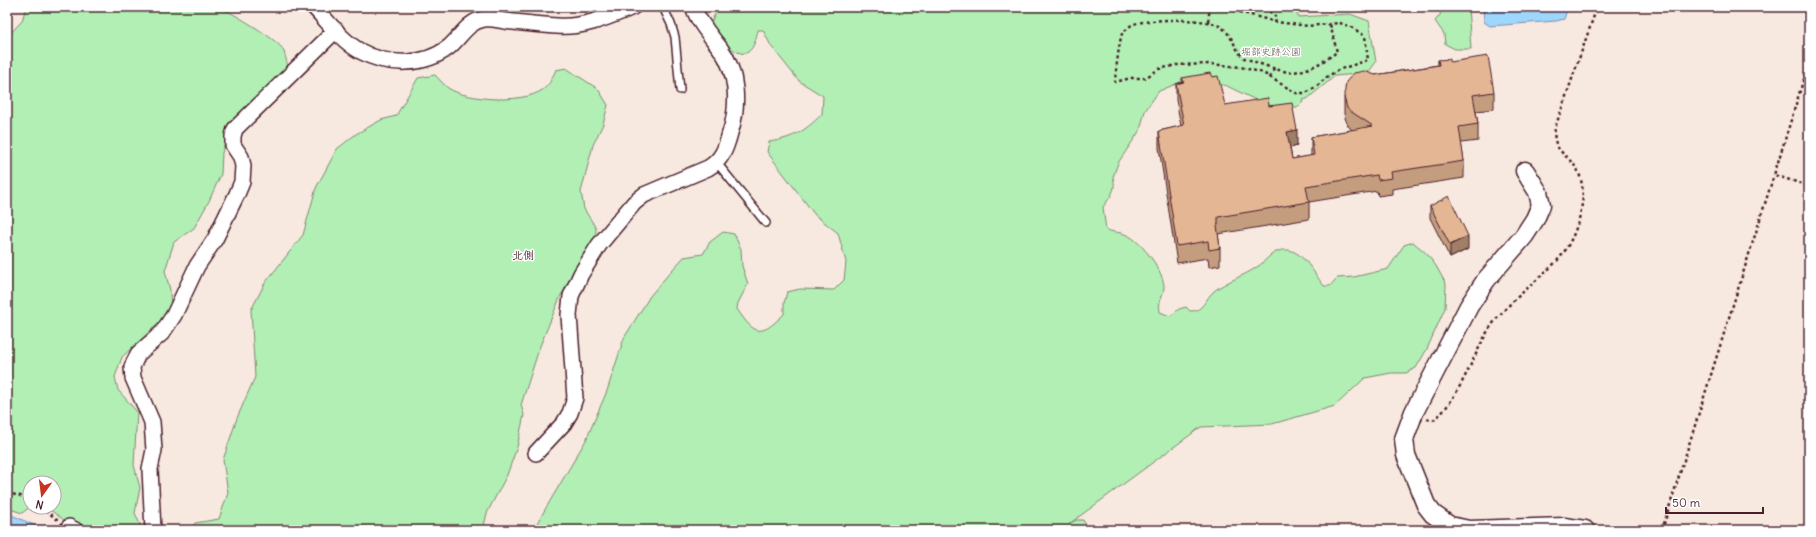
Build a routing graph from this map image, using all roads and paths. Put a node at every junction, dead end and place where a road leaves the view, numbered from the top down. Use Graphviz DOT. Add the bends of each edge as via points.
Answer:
graph roads {
  1 [pos="314,7"];
  2 [pos="633,7"];
  3 [pos="663,7"];
  4 [pos="693,7"];
  5 [pos="1210,7"];
  6 [pos="1222,7"];
  7 [pos="1265,7"];
  8 [pos="1801,7"];
  9 [pos="1809,10"];
  10 [pos="1208,21"];
  11 [pos="1276,22"];
  12 [pos="1330,24"];
  13 [pos="336,30"];
  14 [pos="1809,62"];
  15 [pos="1275,67"];
  16 [pos="1270,77"];
  17 [pos="680,90"];
  18 [pos="717,163"];
  19 [pos="1525,171"];
  20 [pos="1774,174"];
  21 [pos="1809,186"];
  22 [pos="766,223"];
  23 [pos="536,453"];
  24 [pos="7,493"];
  25 [pos="22,498"];
  26 [pos="53,515"];
  27 [pos="72,528"];
  28 [pos="1460,529"];
  29 [pos="153,530"];
  30 [pos="1585,530"];
  31 [pos="1662,530"];
  1 -- 13 [label="street"];
  2 -- 13 [label="street" via="600,20 558,26 483,19 470,26 448,48 434,57 410,63 397,62 360,51"];
  3 -- 17 [label="lane" via="675,37"];
  4 -- 18 [label="street" via="701,24 727,59 732,72 736,100 734,120 725,149"];
  5 -- 10 [label="path"];
  6 -- 11 [label="path"];
  7 -- 11 [label="path"];
  8 -- 9 [label="path"];
  10 -- 15 [label="path" via="1226,30 1238,53 1244,58"];
  10 -- 16 [label="path" via="1158,20 1132,24 1121,35 1115,82 1145,78 1159,69 1176,65 1210,64 1240,67"];
  11 -- 12 [label="path" via="1308,26"];
  12 -- 15 [label="path" via="1337,52 1313,67 1288,72"];
  12 -- 16 [label="path" via="1340,23 1365,36 1368,60 1338,70 1306,92 1296,93"];
  13 -- 29 [label="street" via="235,129 233,145 241,157 243,166 242,182 237,194 215,239 197,266 174,315 162,333 138,354 132,367 133,378 152,422 154,438 150,469"];
  14 -- 20 [label="path"];
  15 -- 16 [label="path"];
  18 -- 22 [label="lane"];
  18 -- 23 [label="street" via="679,182 644,195 634,203 599,245 571,296 569,315 575,398 564,423"];
  19 -- 28 [label="street" via="1538,192 1541,206 1524,236 1486,280 1469,306 1414,412 1404,439 1406,455 1426,505 1432,514"];
  20 -- 21 [label="path"];
  20 -- 31 [label="path"];
  24 -- 25 [label="path"];
  26 -- 27 [label="path"];
  28 -- 30 [label="street" via="1564,527"];
}
